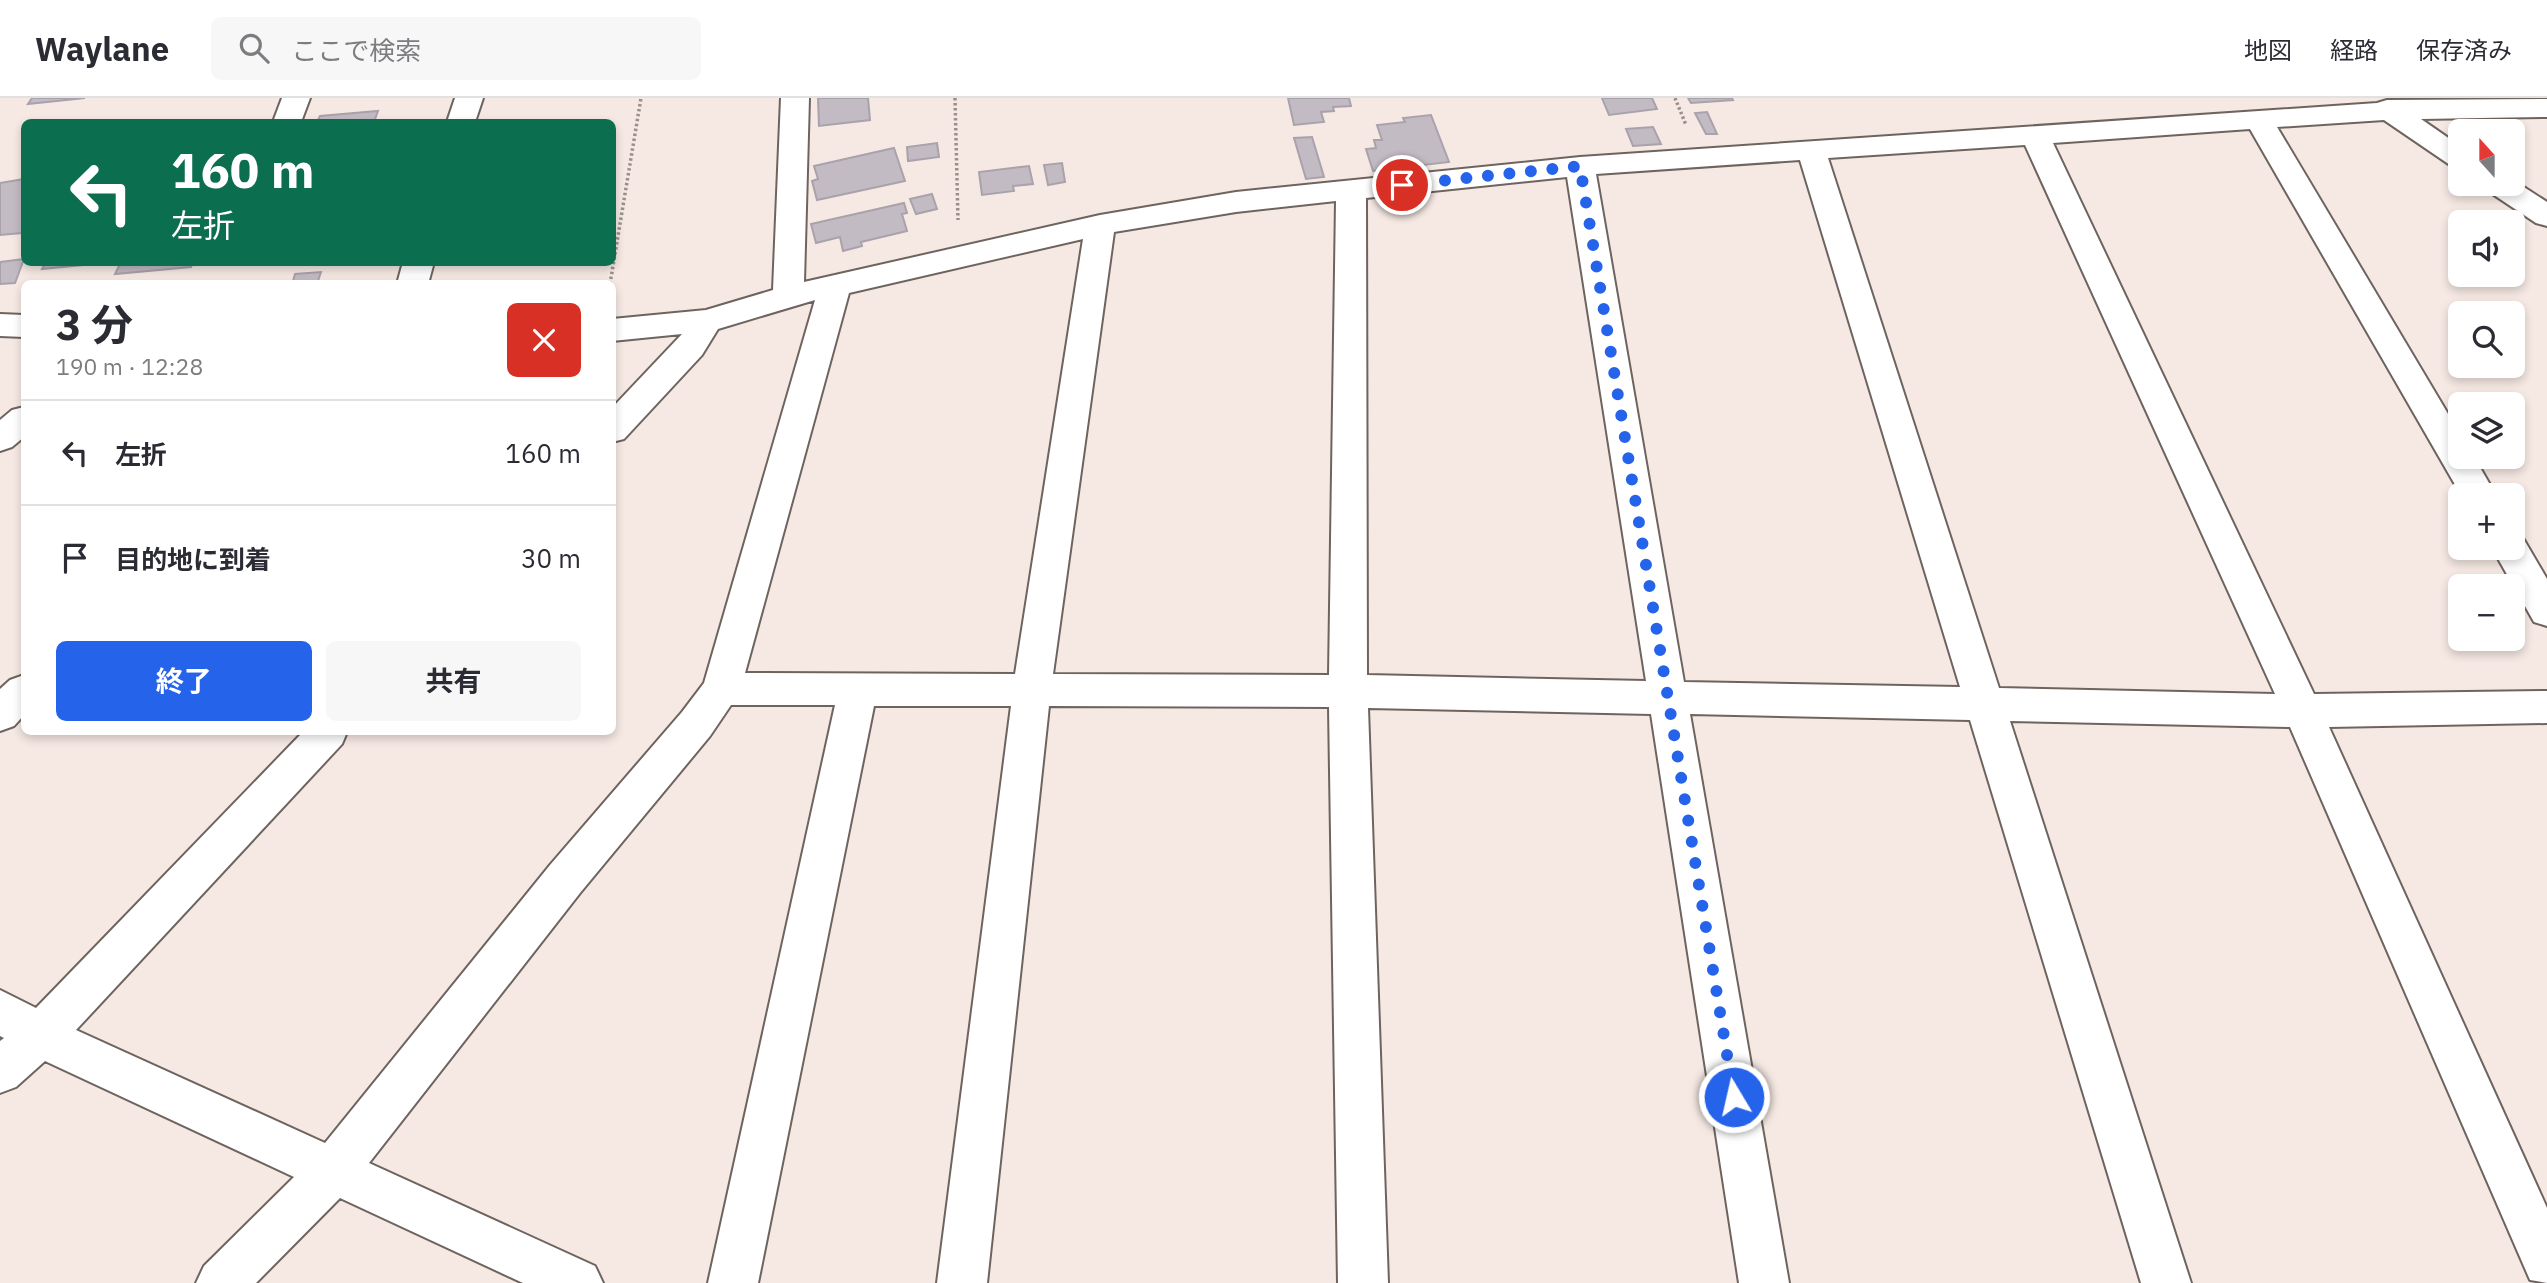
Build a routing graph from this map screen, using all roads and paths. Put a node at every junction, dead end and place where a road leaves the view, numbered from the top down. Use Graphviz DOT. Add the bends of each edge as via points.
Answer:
graph roads {
  1 [pos="296,98"];
  2 [pos="469,98"];
  3 [pos="640,98"];
  4 [pos="795,98"];
  5 [pos="954,98"];
  6 [pos="2380,105"];
  7 [pos="2547,108"];
  8 [pos="288,119"];
  9 [pos="462,119"];
  10 [pos="2259,120"];
  11 [pos="2035,135"];
  12 [pos="1811,150"];
  13 [pos="2448,151"];
  14 [pos="1580,166"];
  15 [pos="1351,190"];
  16 [pos="2516,196"];
  17 [pos="2547,216"];
  18 [pos="1100,225"];
  19 [pos="616,247"];
  20 [pos="959,257"];
  21 [pos="835,286"];
  22 [pos="789,296"];
  23 [pos="707,321"];
  24 [pos="0,324"];
  25 [pos="21,326"];
  26 [pos="616,330"];
  27 [pos="21,421"];
  28 [pos="616,426"];
  29 [pos="0,438"];
  30 [pos="2472,483"];
  31 [pos="2517,560"];
  32 [pos="2547,611"];
  33 [pos="721,689"];
  34 [pos="858,689"];
  35 [pos="1032,689"];
  36 [pos="1348,691"];
  37 [pos="21,694"];
  38 [pos="1668,698"];
  39 [pos="1986,705"];
  40 [pos="2547,708"];
  41 [pos="2302,711"];
  42 [pos="0,714"];
  43 [pos="325,735"];
  44 [pos="0,1011"];
  45 [pos="40,1036"];
  46 [pos="0,1071"];
  47 [pos="333,1171"];
  48 [pos="2547,1263"];
  49 [pos="575,1282"];
  50 [pos="221,1283"];
  51 [pos="733,1283"];
  52 [pos="962,1283"];
  53 [pos="1363,1283"];
  54 [pos="1764,1283"];
  55 [pos="2166,1283"];
  1 -- 8 [label="street"];
  2 -- 9 [label="street"];
  3 -- 19 [label="path"];
  4 -- 22 [label="street"];
  5 -- 20 [label="path"];
  6 -- 7 [label="street"];
  6 -- 10 [label="street"];
  6 -- 13 [label="street"];
  10 -- 11 [label="street"];
  10 -- 30 [label="street"];
  11 -- 12 [label="street"];
  11 -- 41 [label="street"];
  12 -- 14 [label="street"];
  12 -- 39 [label="street"];
  14 -- 15 [label="street"];
  14 -- 38 [label="street"];
  15 -- 18 [label="street" via="1236,202"];
  15 -- 36 [label="street"];
  16 -- 17 [label="street"];
  18 -- 20 [label="street"];
  18 -- 35 [label="street"];
  20 -- 21 [label="street"];
  21 -- 22 [label="street"];
  21 -- 33 [label="street"];
  22 -- 23 [label="street"];
  23 -- 26 [label="street"];
  23 -- 28 [label="street" via="691,346"];
  24 -- 25 [label="street"];
  27 -- 29 [label="street"];
  31 -- 32 [label="street"];
  33 -- 34 [label="street"];
  33 -- 47 [label="street"];
  34 -- 35 [label="street"];
  34 -- 51 [label="street"];
  35 -- 36 [label="street"];
  35 -- 52 [label="street"];
  36 -- 38 [label="street"];
  36 -- 53 [label="street"];
  37 -- 42 [label="street"];
  38 -- 39 [label="street"];
  38 -- 54 [label="street"];
  39 -- 41 [label="street"];
  39 -- 55 [label="street"];
  40 -- 41 [label="street"];
  41 -- 48 [label="street"];
  43 -- 45 [label="street"];
  44 -- 45 [label="street"];
  45 -- 46 [label="street"];
  45 -- 47 [label="street"];
  47 -- 49 [label="street"];
  47 -- 50 [label="street"];
}
